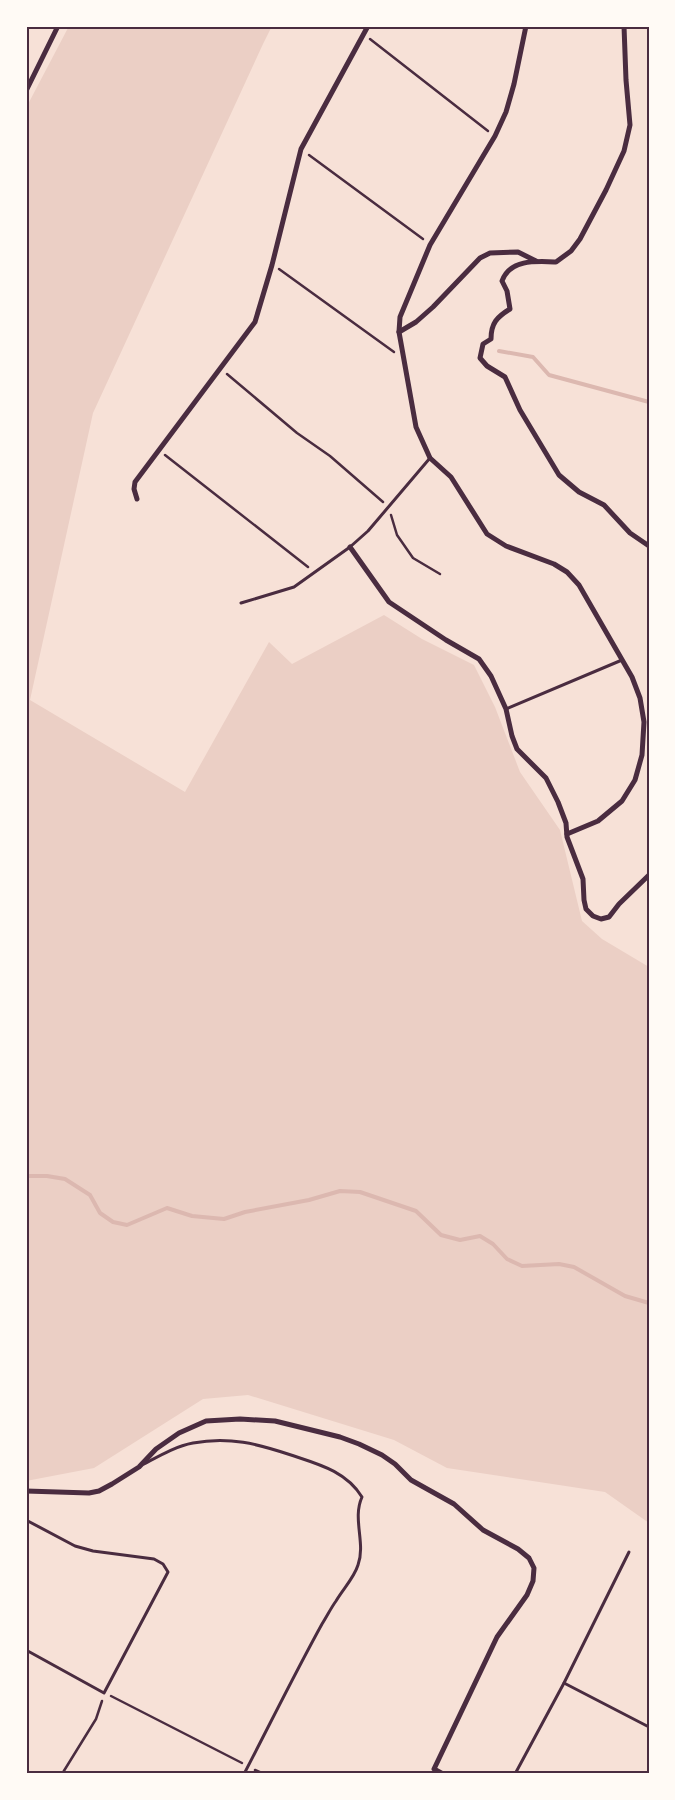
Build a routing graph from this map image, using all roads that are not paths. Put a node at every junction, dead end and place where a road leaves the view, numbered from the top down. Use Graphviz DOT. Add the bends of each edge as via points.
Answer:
graph roads {
  1 [pos="58,26"];
  2 [pos="368,26"];
  3 [pos="526,26"];
  4 [pos="624,26"];
  5 [pos="26,91"];
  6 [pos="538,262"];
  7 [pos="399,332"];
  8 [pos="430,458"];
  9 [pos="137,499"];
  10 [pos="649,546"];
  11 [pos="350,547"];
  12 [pos="241,603"];
  13 [pos="622,660"];
  14 [pos="506,709"];
  15 [pos="567,834"];
  16 [pos="649,875"];
  17 [pos="139,1467"];
  18 [pos="26,1491"];
  19 [pos="26,1520"];
  20 [pos="629,1552"];
  21 [pos="26,1650"];
  22 [pos="564,1683"];
  23 [pos="649,1727"];
  24 [pos="433,1771"];
  25 [pos="244,1774"];
  26 [pos="443,1774"];
  27 [pos="515,1774"];
  1 -- 5 [label="street"];
  2 -- 9 [label="street" via="301,149 255,322 135,482"];
  3 -- 7 [label="street" via="506,112 430,245 400,317"];
  4 -- 6 [label="street" via="630,125 624,151 575,245 556,262"];
  6 -- 7 [label="street" via="518,252 490,253 480,258 427,312"];
  6 -- 10 [label="street" via="518,264 505,271 502,281 510,308 491,327 491,339 483,344 480,358 505,377 520,410 559,475 579,492 604,504 630,533"];
  7 -- 8 [label="street" via="416,427"];
  8 -- 11 [label="lane" via="368,531"];
  8 -- 13 [label="street" via="451,477 487,534 506,546 567,572 579,585"];
  11 -- 12 [label="lane" via="294,588"];
  11 -- 14 [label="street" via="389,602 479,659"];
  13 -- 14 [label="lane"];
  13 -- 15 [label="street" via="640,698 644,722 642,755 635,780 622,802 598,821"];
  14 -- 15 [label="street" via="517,749 546,778 566,823"];
  15 -- 16 [label="street" via="583,879 586,909 593,916 609,917"];
  17 -- 18 [label="street" via="99,1492"];
  17 -- 24 [label="street" via="156,1449 206,1421 275,1422 340,1437 382,1455 411,1480 454,1504 483,1530 518,1548 529,1558 534,1568 533,1582 497,1637"];
  17 -- 25 [label="lane" via="192,1443 243,1441 326,1466 351,1483 362,1497 358,1513 359,1565 314,1640"];
  19 -- 21 [label="lane" via="75,1546 154,1559 168,1572 104,1693"];
  20 -- 22 [label="lane"];
  22 -- 23 [label="lane"];
  22 -- 27 [label="lane"];
  24 -- 26 [label="street"];
}
